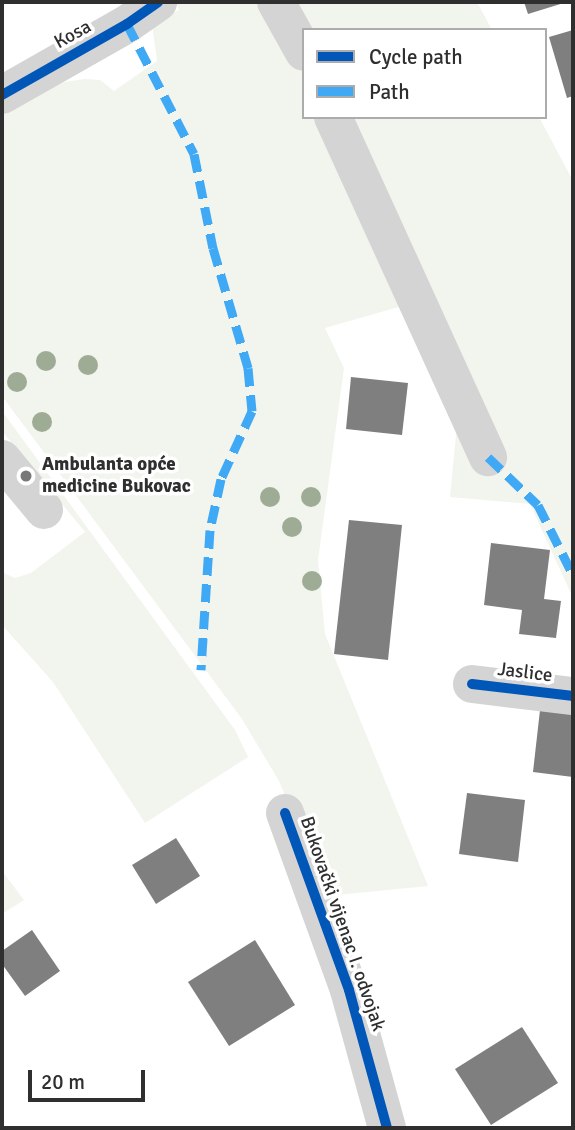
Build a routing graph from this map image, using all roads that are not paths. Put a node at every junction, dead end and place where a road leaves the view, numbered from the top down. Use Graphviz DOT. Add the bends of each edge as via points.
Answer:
graph roads {
  1 [pos="158,2"];
  2 [pos="276,2"];
  3 [pos="302,48"];
  4 [pos="2,95"];
  5 [pos="334,119"];
  6 [pos="488,457"];
  7 [pos="2,459"];
  8 [pos="44,510"];
  9 [pos="472,684"];
  10 [pos="573,696"];
  11 [pos="285,813"];
  12 [pos="387,1128"];
  1 -- 4 [label="street, Kosa"];
  2 -- 3 [label="street"];
  5 -- 6 [label="street"];
  7 -- 8 [label="street"];
  9 -- 10 [label="street, Jaslice"];
  11 -- 12 [label="street, Bukovački vijenac I. odvojak" via="349,990"];
}
